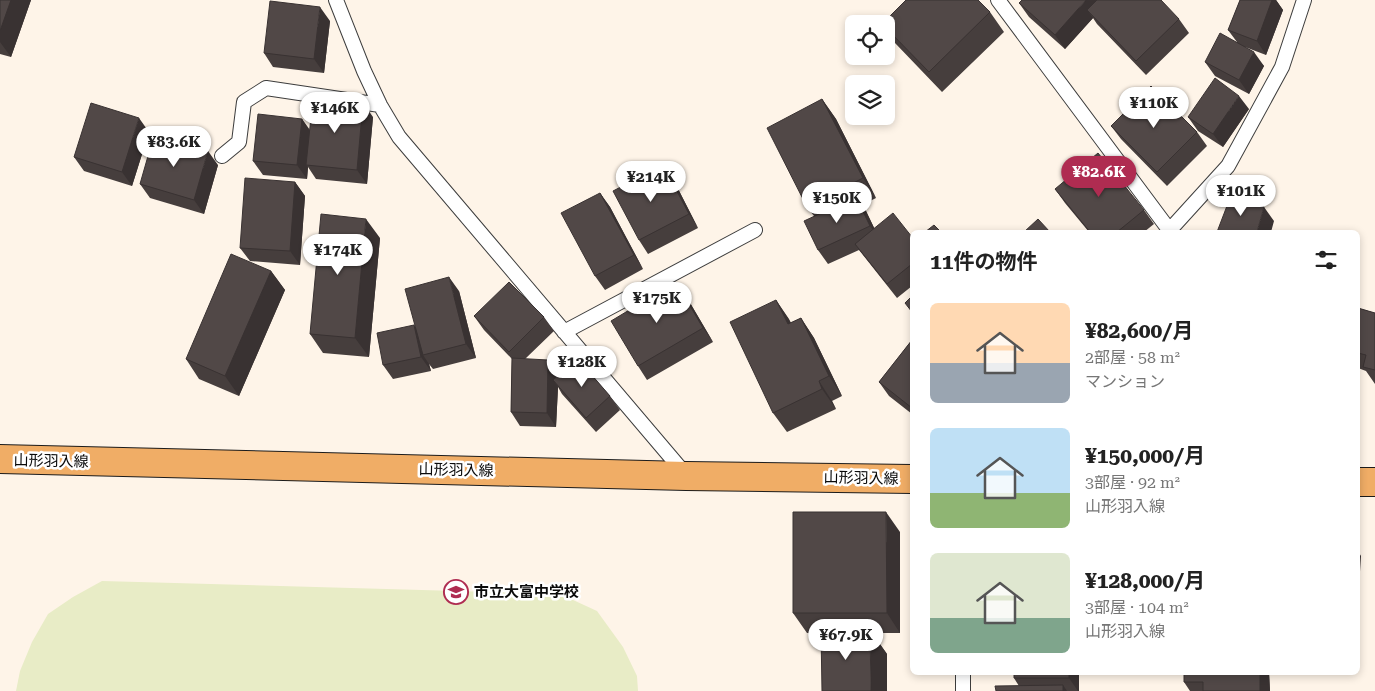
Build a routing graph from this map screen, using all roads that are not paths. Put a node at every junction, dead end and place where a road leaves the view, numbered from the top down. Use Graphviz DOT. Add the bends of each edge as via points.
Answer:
graph roads {
  1 [pos="336,0"];
  2 [pos="998,0"];
  3 [pos="1304,0"];
  4 [pos="380,105"];
  5 [pos="222,156"];
  6 [pos="755,230"];
  7 [pos="1168,230"];
  8 [pos="1171,230"];
  9 [pos="564,332"];
  10 [pos="0,460"];
  11 [pos="686,476"];
  12 [pos="910,479"];
  13 [pos="1360,482"];
  14 [pos="1375,482"];
  15 [pos="963,675"];
  16 [pos="963,691"];
  1 -- 4 [label="lane"];
  2 -- 7 [label="lane"];
  3 -- 8 [label="lane" via="1282,67 1228,166"];
  4 -- 5 [label="lane" via="266,88 244,102 239,142"];
  4 -- 9 [label="lane" via="399,137"];
  6 -- 9 [label="lane"];
  9 -- 11 [label="lane"];
  10 -- 11 [label="main road, 山形羽入線"];
  11 -- 12 [label="main road, 山形羽入線"];
  13 -- 14 [label="main road"];
  15 -- 16 [label="lane"];
}
